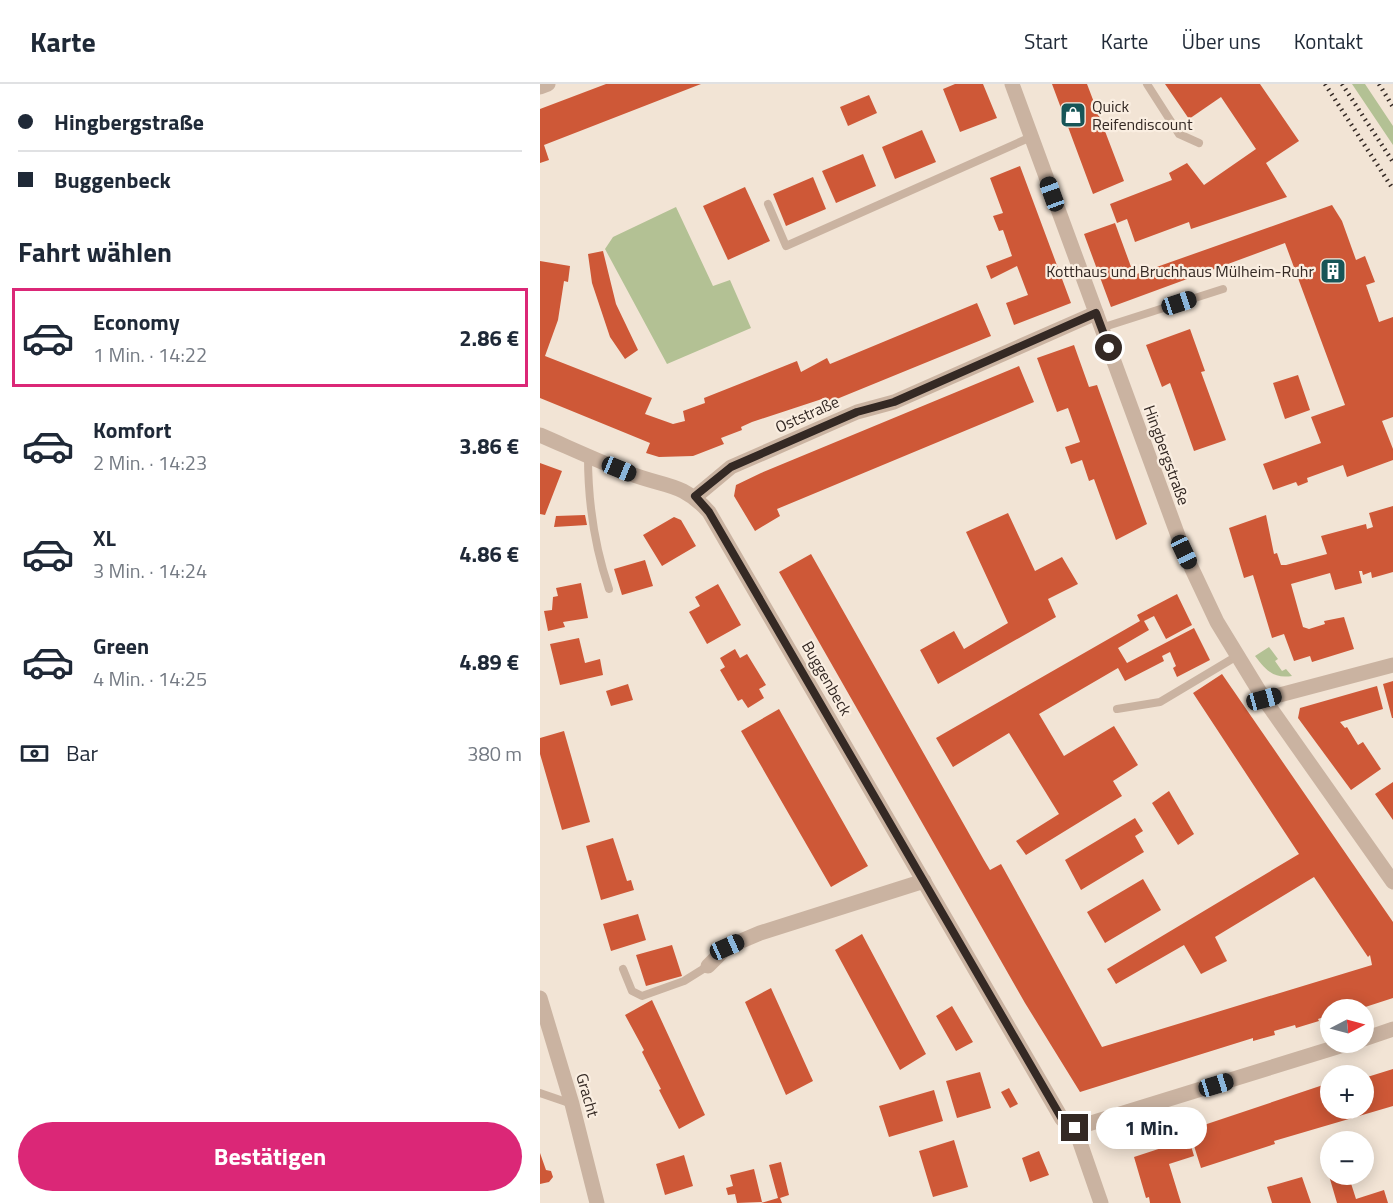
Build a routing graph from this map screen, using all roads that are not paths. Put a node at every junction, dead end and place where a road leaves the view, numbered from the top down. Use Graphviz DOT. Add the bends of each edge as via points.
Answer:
graph roads {
  1 [pos="548,84"];
  2 [pos="1012,84"];
  3 [pos="1147,84"];
  4 [pos="540,87"];
  5 [pos="1031,137"];
  6 [pos="1199,143"];
  7 [pos="768,204"];
  8 [pos="1223,289"];
  9 [pos="1098,320"];
  10 [pos="540,435"];
  11 [pos="588,456"];
  12 [pos="695,496"];
  13 [pos="609,589"];
  14 [pos="1237,656"];
  15 [pos="1393,665"];
  16 [pos="1264,699"];
  17 [pos="1117,709"];
  18 [pos="924,881"];
  19 [pos="1393,882"];
  20 [pos="708,966"];
  21 [pos="623,969"];
  22 [pos="540,998"];
  23 [pos="1393,1029"];
  24 [pos="1374,1036"];
  25 [pos="1320,1052"];
  26 [pos="540,1093"];
  27 [pos="572,1104"];
  28 [pos="1075,1128"];
  29 [pos="597,1203"];
  30 [pos="1101,1203"];
  1 -- 4 [label="street"];
  2 -- 5 [label="street, Hingbergstraße"];
  3 -- 6 [label="lane" via="1179,134"];
  5 -- 7 [label="lane" via="786,246"];
  5 -- 9 [label="street, Hingbergstraße"];
  8 -- 9 [label="lane"];
  9 -- 12 [label="street, Oststraße" via="894,402 857,412 731,467"];
  9 -- 14 [label="street, Hingbergstraße" via="1184,552"];
  10 -- 11 [label="street"];
  11 -- 12 [label="street"];
  11 -- 13 [label="lane" via="588,492 597,555"];
  12 -- 18 [label="street, Buggenbeck" via="709,512"];
  14 -- 16 [label="street, Hingbergstraße"];
  14 -- 17 [label="lane" via="1160,702"];
  15 -- 16 [label="street"];
  16 -- 19 [label="street, Hingbergstraße"];
  18 -- 20 [label="street" via="760,933 727,947"];
  18 -- 28 [label="street, Buggenbeck" via="1062,1119"];
  20 -- 21 [label="lane" via="684,981 642,996 632,991"];
  22 -- 27 [label="street, Gracht"];
  23 -- 24 [label="street"];
  25 -- 28 [label="street"];
  26 -- 27 [label="lane"];
  27 -- 29 [label="street, Gracht"];
  28 -- 30 [label="street, Buggenbeck"];
}
